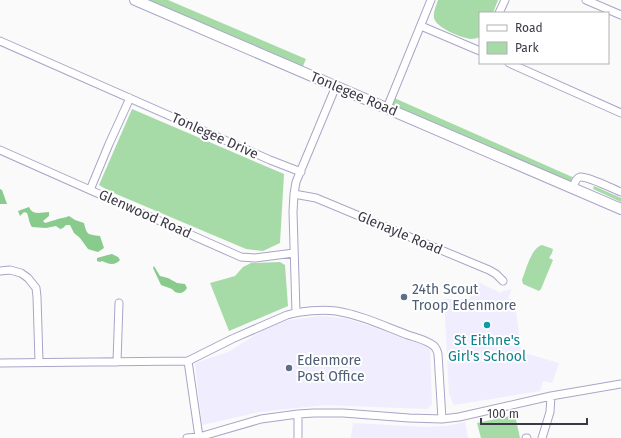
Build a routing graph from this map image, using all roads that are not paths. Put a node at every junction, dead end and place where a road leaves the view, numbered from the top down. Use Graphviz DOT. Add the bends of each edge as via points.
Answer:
graph roads {
  1 [pos="135,0"];
  2 [pos="431,0"];
  3 [pos="504,0"];
  4 [pos="586,0"];
  5 [pos="499,12"];
  6 [pos="621,15"];
  7 [pos="421,26"];
  8 [pos="0,41"];
  9 [pos="479,51"];
  10 [pos="511,64"];
  11 [pos="336,86"];
  12 [pos="130,98"];
  13 [pos="387,108"];
  14 [pos="621,113"];
  15 [pos="0,150"];
  16 [pos="301,172"];
  17 [pos="573,188"];
  18 [pos="90,190"];
  19 [pos="621,192"];
  20 [pos="294,194"];
  21 [pos="621,209"];
  22 [pos="294,253"];
  23 [pos="0,271"];
  24 [pos="503,281"];
  25 [pos="119,303"];
  26 [pos="296,312"];
  27 [pos="188,361"];
  28 [pos="40,362"];
  29 [pos="118,362"];
  30 [pos="0,363"];
  31 [pos="621,384"];
  32 [pos="551,396"];
  33 [pos="298,414"];
  34 [pos="442,419"];
  35 [pos="199,436"];
  36 [pos="187,438"];
  37 [pos="298,438"];
  38 [pos="542,438"];
  1 -- 11 [label="main road, Tonlegee Road"];
  2 -- 7 [label="street"];
  3 -- 5 [label="street"];
  4 -- 6 [label="street"];
  7 -- 9 [label="street"];
  7 -- 13 [label="street"];
  8 -- 12 [label="street, Tonlegee Drive"];
  10 -- 14 [label="street"];
  11 -- 13 [label="main road, Tonlegee Road"];
  11 -- 16 [label="street"];
  12 -- 16 [label="street, Tonlegee Drive"];
  12 -- 18 [label="street"];
  13 -- 17 [label="main road, Tonlegee Road"];
  15 -- 18 [label="street, Glenwood Road"];
  16 -- 20 [label="street"];
  17 -- 19 [label="street" via="580,177"];
  17 -- 21 [label="main road, Tonlegee Road"];
  18 -- 22 [label="street, Glenwood Road" via="241,257 255,258"];
  20 -- 22 [label="street"];
  20 -- 24 [label="street, Glenayle Road" via="316,198 489,270"];
  22 -- 26 [label="street"];
  23 -- 28 [label="street" via="21,272 36,288"];
  25 -- 29 [label="street"];
  26 -- 27 [label="street"];
  26 -- 34 [label="street" via="335,311 364,318 434,345 438,354"];
  27 -- 29 [label="street"];
  27 -- 35 [label="street"];
  28 -- 29 [label="street"];
  28 -- 30 [label="street"];
  31 -- 32 [label="street"];
  32 -- 34 [label="street"];
  32 -- 38 [label="street" via="550,412"];
  33 -- 34 [label="street" via="343,413"];
  33 -- 35 [label="street" via="261,419"];
  33 -- 37 [label="street"];
  35 -- 36 [label="street"];
}
